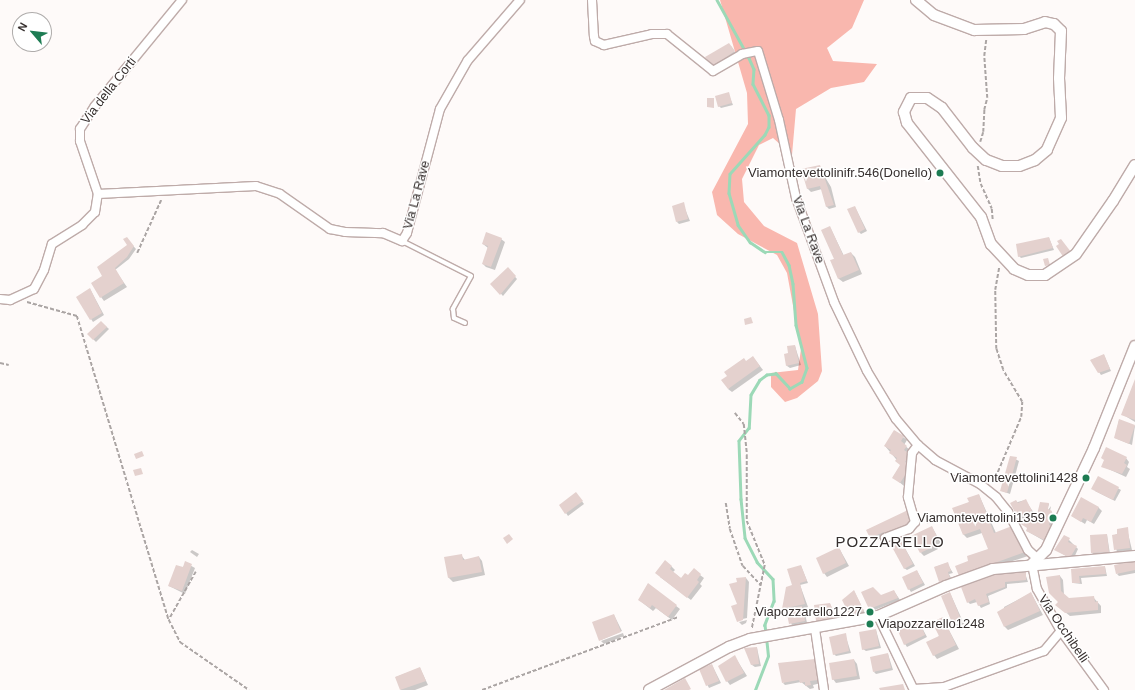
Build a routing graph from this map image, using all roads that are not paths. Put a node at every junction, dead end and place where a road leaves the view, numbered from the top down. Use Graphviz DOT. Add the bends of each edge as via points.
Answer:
graph roads {
  1 [pos="182,0"];
  2 [pos="520,0"];
  3 [pos="592,0"];
  4 [pos="916,0"];
  5 [pos="1135,165"];
  6 [pos="98,194"];
  7 [pos="402,241"];
  8 [pos="0,299"];
  9 [pos="465,323"];
  10 [pos="1135,346"];
  11 [pos="1132,365"];
  12 [pos="918,445"];
  13 [pos="885,538"];
  14 [pos="1135,556"];
  15 [pos="1034,561"];
  16 [pos="878,616"];
  17 [pos="815,629"];
  18 [pos="1062,631"];
  19 [pos="649,690"];
  20 [pos="824,690"];
  21 [pos="914,690"];
  22 [pos="1104,690"];
  1 -- 6 [label="street, Via della Corti" via="95,106 80,129 80,141"];
  2 -- 7 [label="street, Via La Rave" via="468,60 440,109 407,233"];
  3 -- 12 [label="street, Via La Rave" via="595,41 604,45 652,34 667,34 713,71 752,50 759,53 774,100 796,198 834,302 867,371 896,419"];
  4 -- 5 [label="street" via="934,15 953,24 986,31 1024,29 1045,22 1058,27 1062,36 1059,78 1061,118 1047,150 1035,160 1019,166 1002,166 986,160 934,102 922,96 907,102 904,112 907,123 981,217 1001,258 1014,269 1028,275 1045,275 1076,254"];
  6 -- 7 [label="street, Via La Rave" via="164,192 194,187 256,186 280,194 330,229 383,234"];
  6 -- 8 [label="street" via="98,204 90,218 52,244 44,270 34,289 10,300"];
  7 -- 9 [label="lane" via="471,276 453,309 454,318"];
  10 -- 11 [label="street"];
  11 -- 15 [label="street" via="1046,550"];
  12 -- 13 [label="street" via="912,453 908,497 915,522 909,529"];
  12 -- 15 [label="street, Via La Rave" via="935,460 990,491 1008,512"];
  14 -- 15 [label="street" via="1050,565"];
  15 -- 16 [label="street" via="987,571"];
  15 -- 18 [label="street, Via Occhibelli" via="1037,589"];
  16 -- 17 [label="street"];
  16 -- 21 [label="street"];
  17 -- 19 [label="street" via="753,639 729,647"];
  17 -- 20 [label="street"];
  18 -- 21 [label="street" via="1044,651 944,687"];
  18 -- 22 [label="street, Via Occhibelli"];
}
